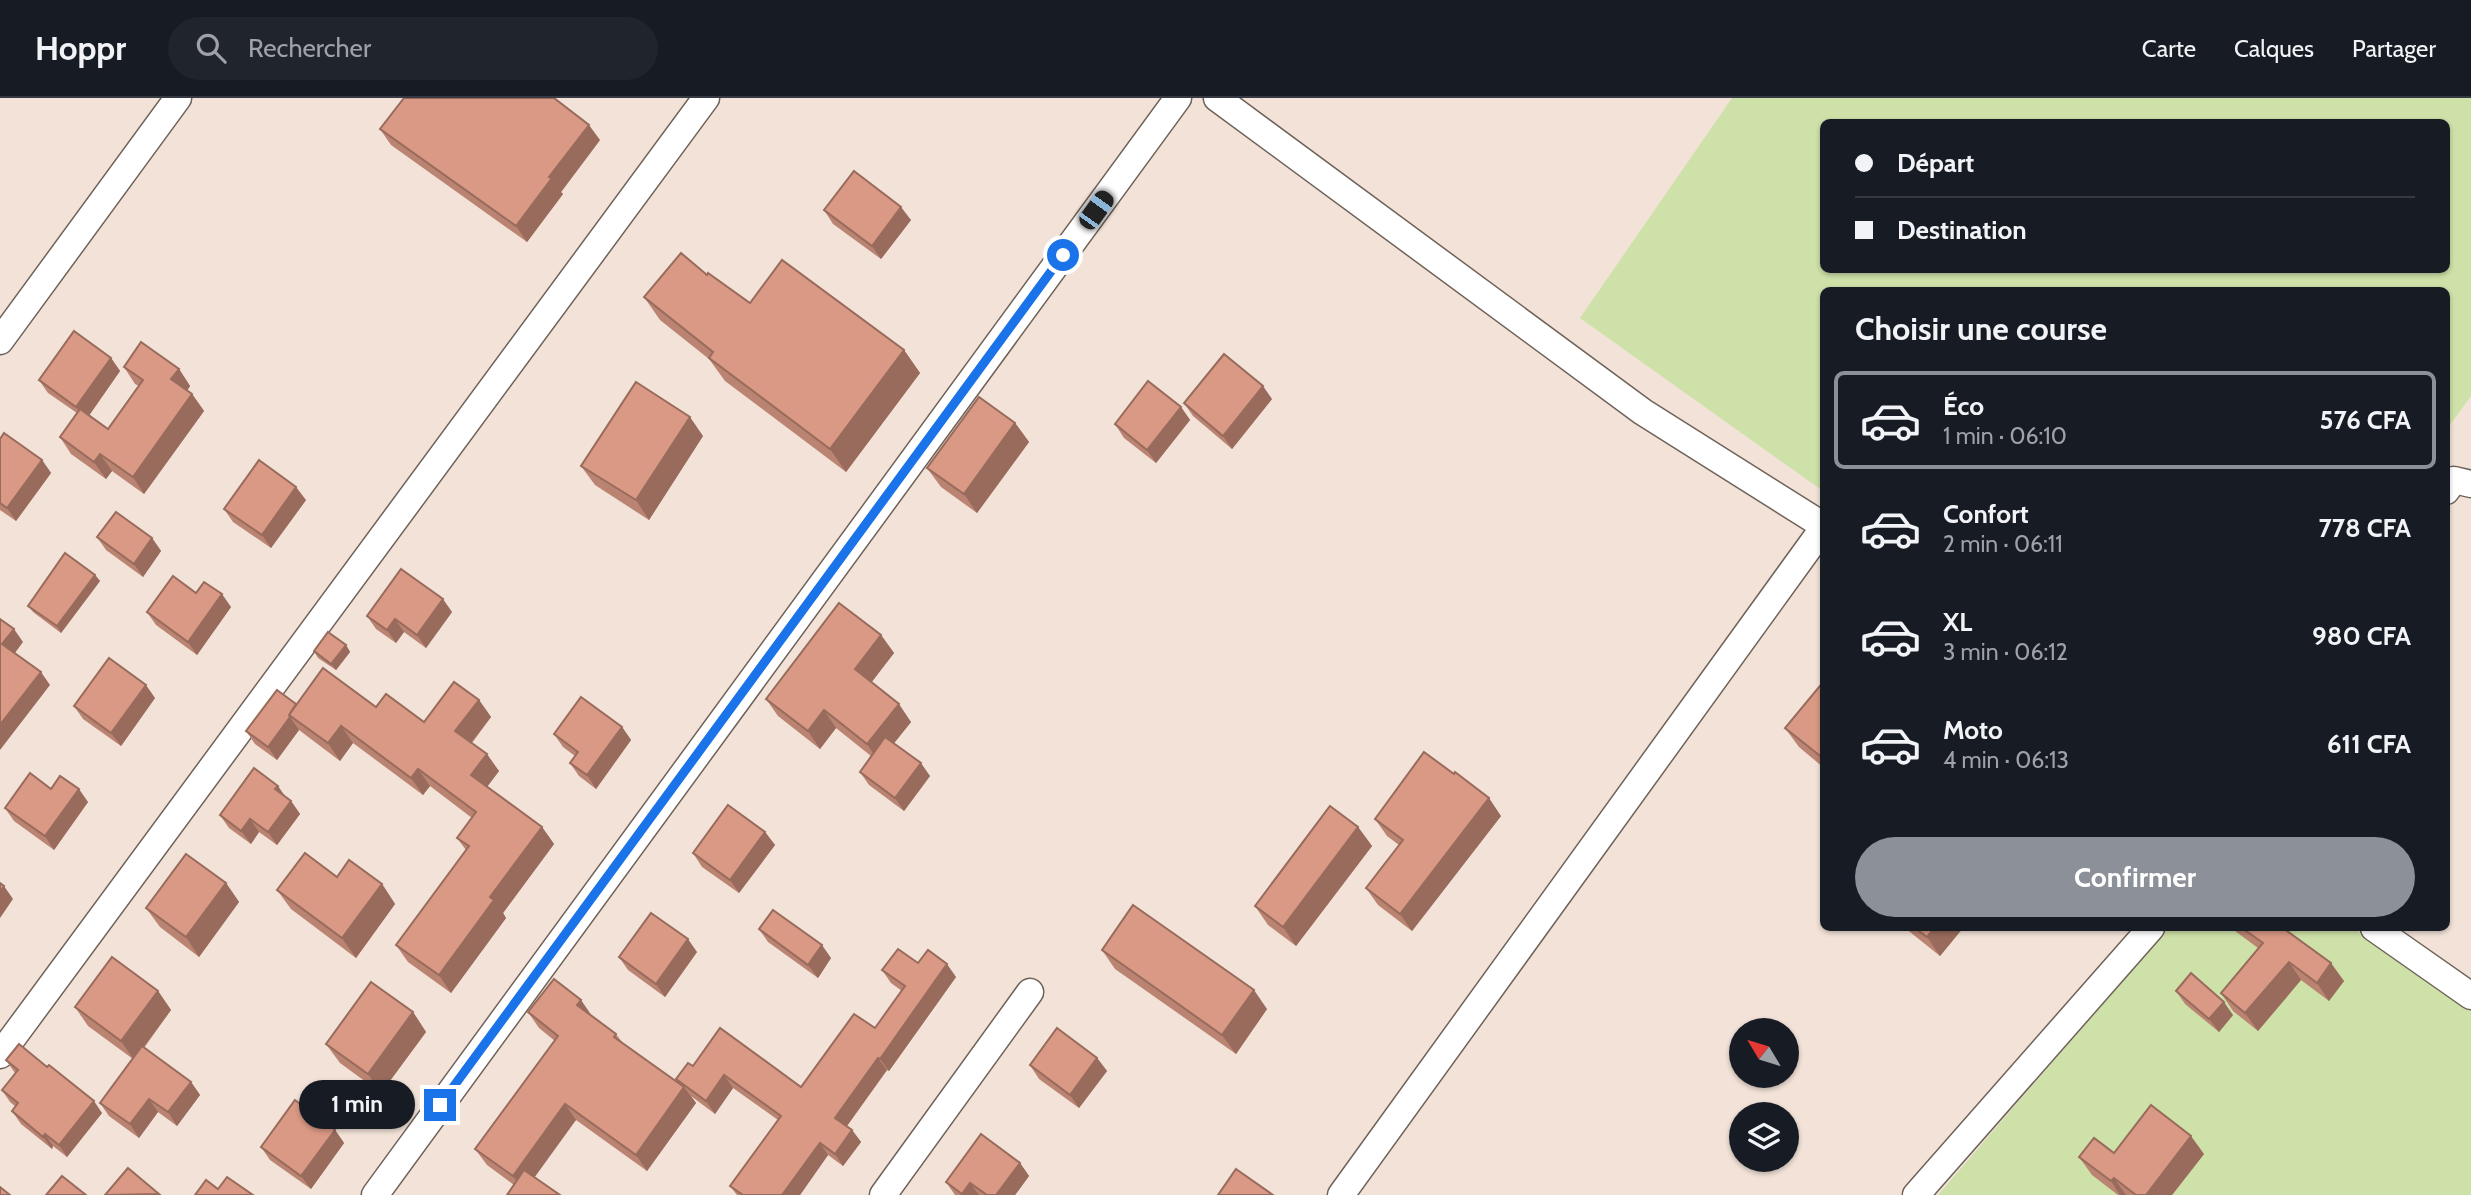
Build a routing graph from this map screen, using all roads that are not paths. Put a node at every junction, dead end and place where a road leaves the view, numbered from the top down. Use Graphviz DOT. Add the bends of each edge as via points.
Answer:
graph roads {
  1 [pos="178,98"];
  2 [pos="706,98"];
  3 [pos="1178,98"];
  4 [pos="1217,98"];
  5 [pos="0,341"];
  6 [pos="2471,484"];
  7 [pos="2450,486"];
  8 [pos="1820,523"];
  9 [pos="1820,532"];
  10 [pos="2148,931"];
  11 [pos="2378,931"];
  12 [pos="1030,992"];
  13 [pos="2471,996"];
  14 [pos="0,1055"];
  15 [pos="375,1195"];
  16 [pos="884,1195"];
  17 [pos="1341,1195"];
  18 [pos="1916,1195"];
  1 -- 5 [label="street"];
  2 -- 14 [label="street"];
  3 -- 15 [label="street"];
  4 -- 8 [label="street" via="1643,412"];
  6 -- 7 [label="street" via="2454,480"];
  9 -- 17 [label="street"];
  10 -- 18 [label="street"];
  11 -- 13 [label="street"];
  12 -- 16 [label="street"];
}
